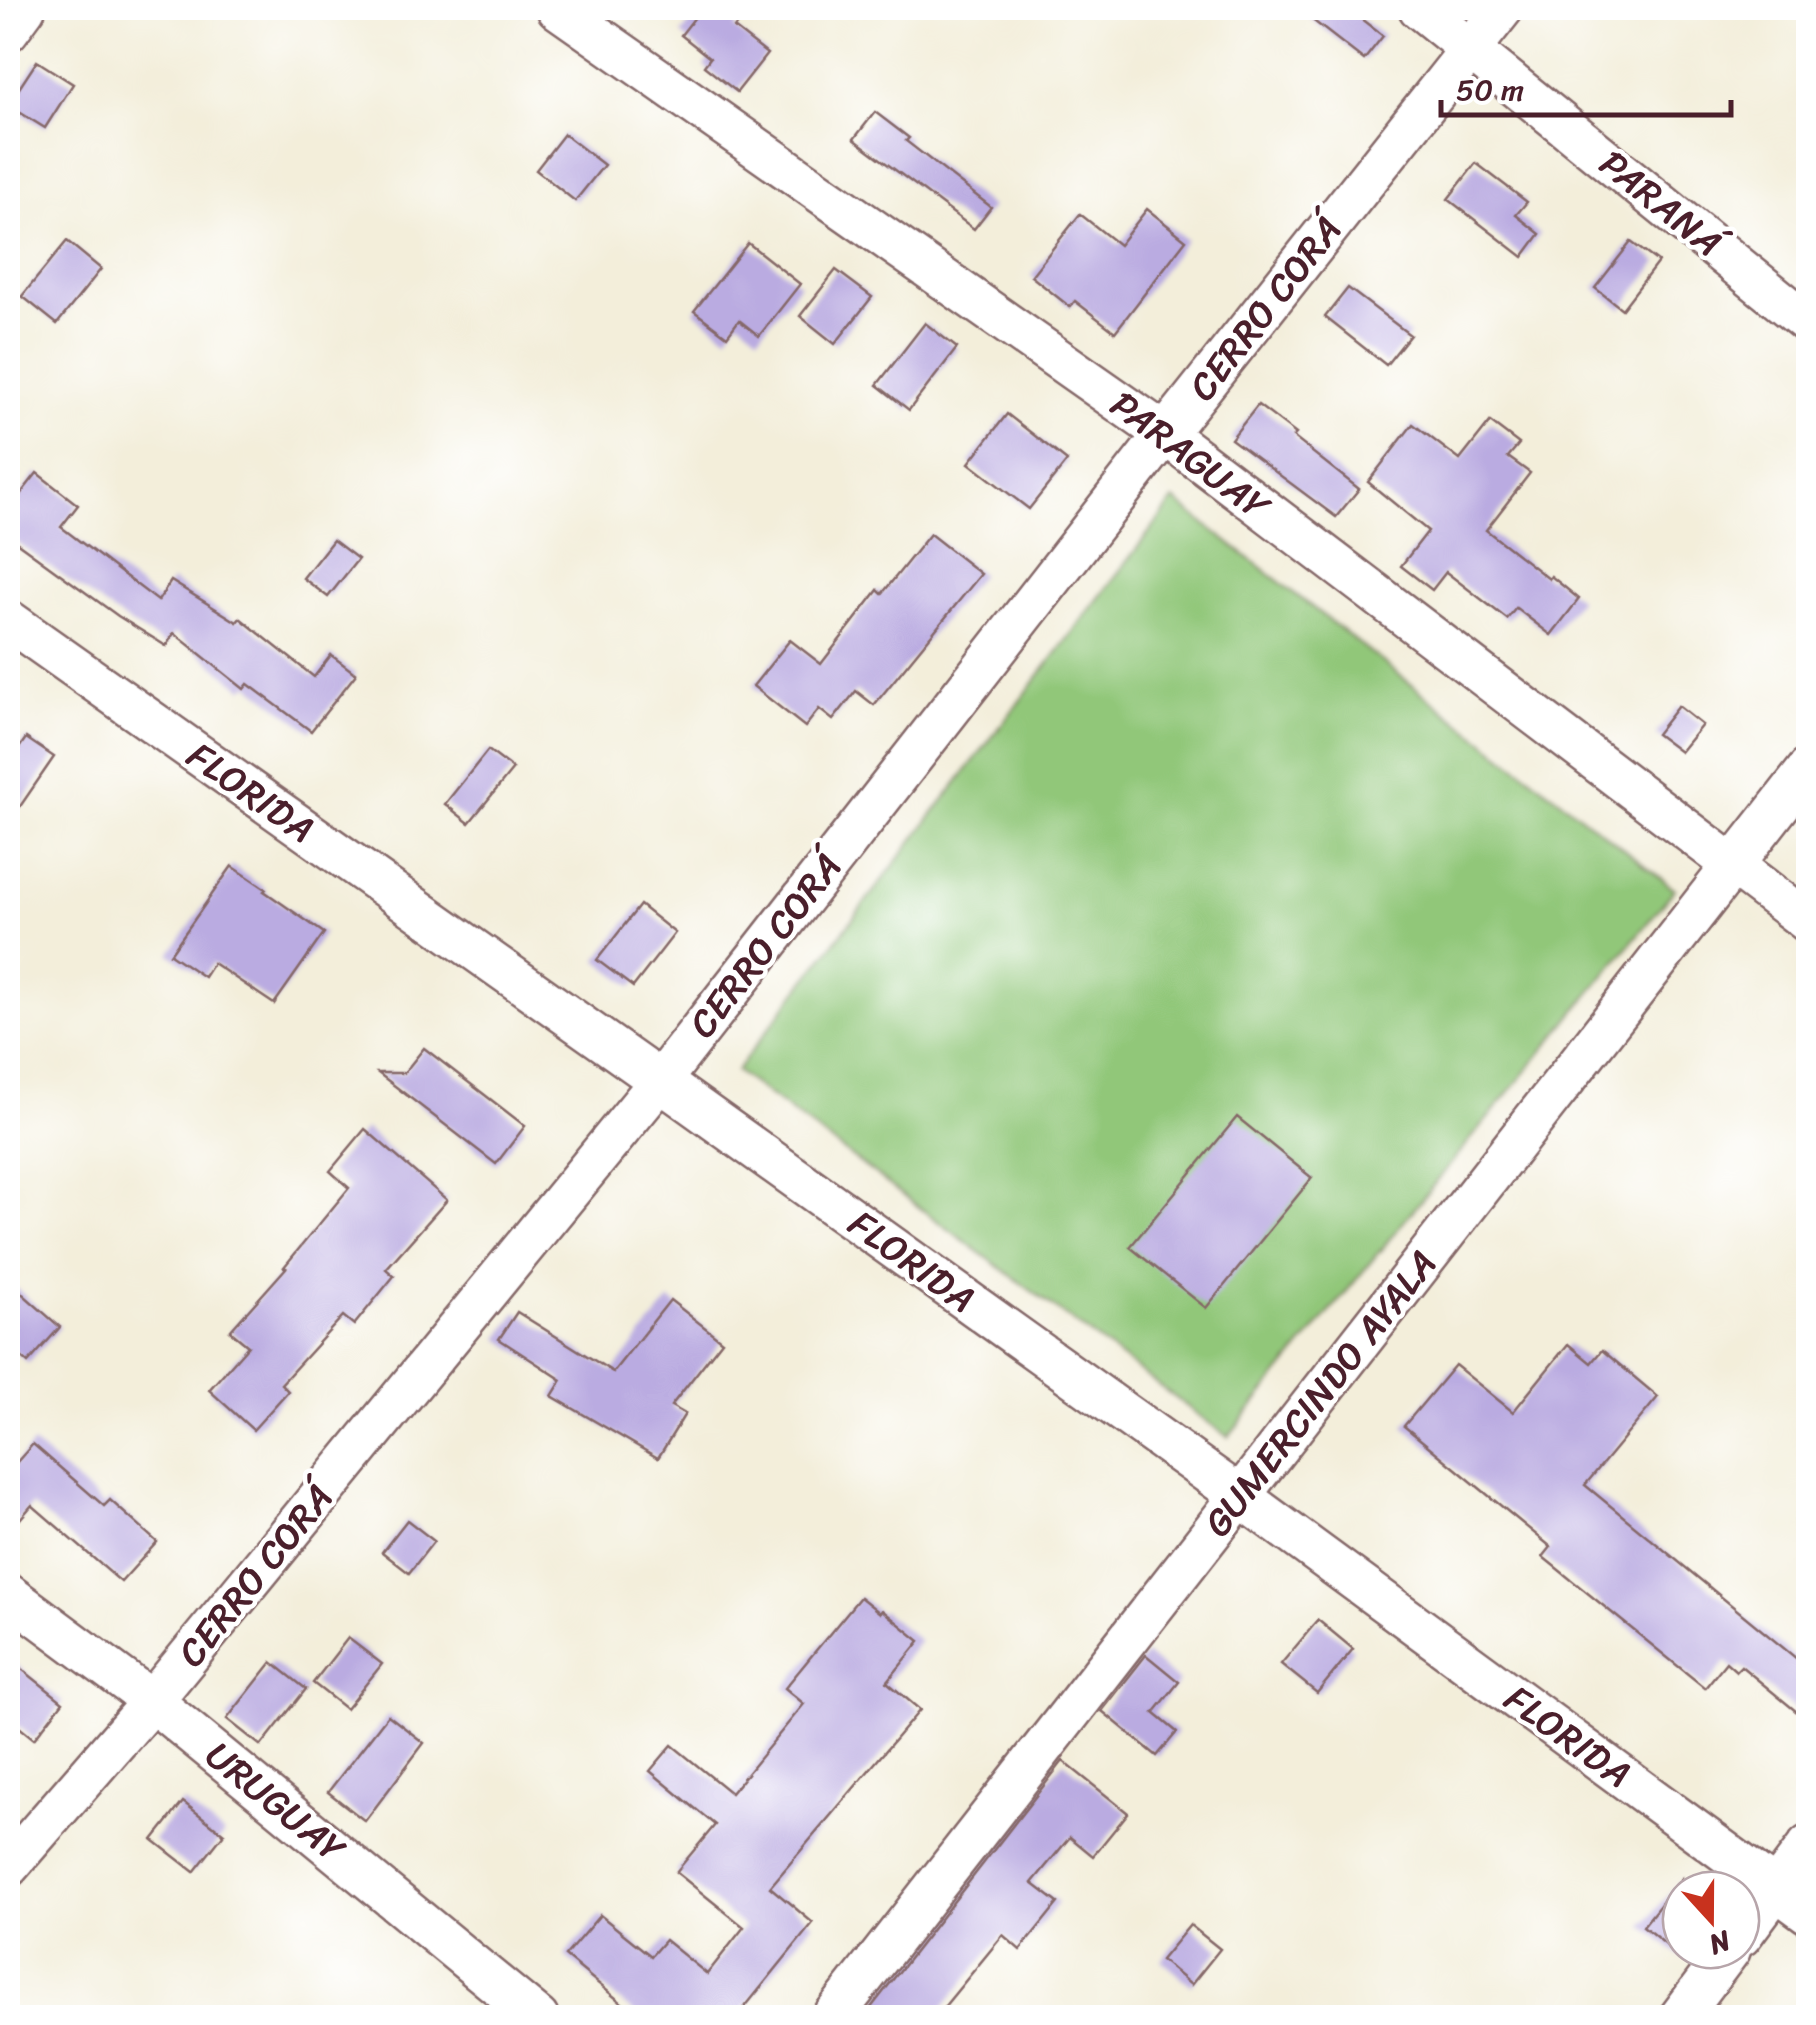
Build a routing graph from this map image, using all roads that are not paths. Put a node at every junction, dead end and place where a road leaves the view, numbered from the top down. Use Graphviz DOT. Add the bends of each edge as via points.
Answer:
graph roads {
  1 [pos="25,8"];
  2 [pos="556,8"];
  3 [pos="1419,8"];
  4 [pos="1504,8"];
  5 [pos="8,31"];
  6 [pos="1471,48"];
  7 [pos="1808,322"];
  8 [pos="1165,434"];
  9 [pos="8,620"];
  10 [pos="1808,769"];
  11 [pos="1732,867"];
  12 [pos="1808,922"];
  13 [pos="660,1080"];
  14 [pos="1240,1496"];
  15 [pos="8,1594"];
  16 [pos="152,1701"];
  17 [pos="1808,1846"];
  18 [pos="8,1867"];
  19 [pos="1777,1888"];
  20 [pos="1761,1909"];
  21 [pos="1808,1913"];
  22 [pos="1715,1970"];
  23 [pos="538,2018"];
  24 [pos="832,2018"];
  25 [pos="1679,2018"];
  1 -- 5 [label="street"];
  2 -- 8 [label="street, PARAGUAY"];
  3 -- 6 [label="street, PARANÁ"];
  4 -- 6 [label="street, CERRO CORÁ"];
  6 -- 7 [label="street, PARANÁ"];
  6 -- 8 [label="street, CERRO CORÁ"];
  8 -- 11 [label="street, PARAGUAY"];
  8 -- 13 [label="street, CERRO CORÁ"];
  9 -- 13 [label="street, FLORIDA"];
  10 -- 11 [label="street, GUMERCINDO AYALA"];
  11 -- 12 [label="street, PARAGUAY"];
  11 -- 14 [label="street, GUMERCINDO AYALA"];
  13 -- 14 [label="street, FLORIDA"];
  13 -- 16 [label="street, CERRO CORÁ"];
  14 -- 19 [label="street, FLORIDA"];
  14 -- 24 [label="street, GUMERCINDO AYALA"];
  15 -- 16 [label="street, URUGUAY"];
  16 -- 18 [label="street, CERRO CORÁ"];
  16 -- 23 [label="street, URUGUAY"];
  17 -- 19 [label="street"];
  19 -- 20 [label="street"];
  19 -- 21 [label="street, FLORIDA"];
  22 -- 25 [label="street"];
}
